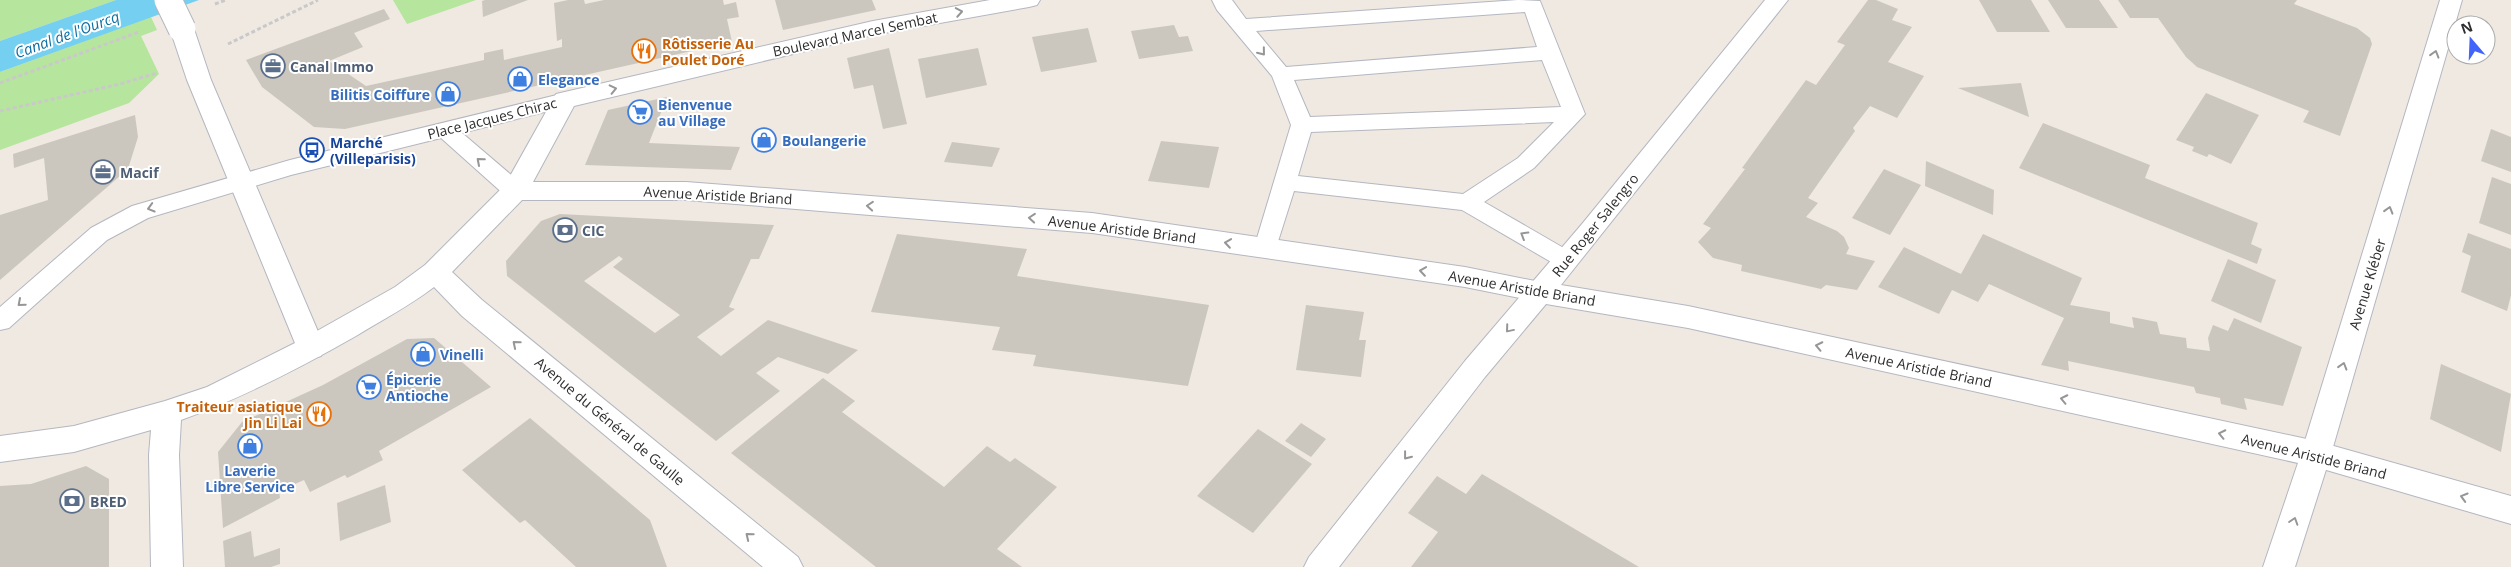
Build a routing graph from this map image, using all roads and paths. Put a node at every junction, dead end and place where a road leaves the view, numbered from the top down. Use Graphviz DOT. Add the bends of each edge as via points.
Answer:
graph roads {
  1 [pos="168,0"];
  2 [pos="226,0"];
  3 [pos="318,0"];
  4 [pos="1030,0"];
  5 [pos="1222,0"];
  6 [pos="1777,0"];
  7 [pos="2451,0"];
  8 [pos="209,6"];
  9 [pos="1241,26"];
  10 [pos="142,31"];
  11 [pos="1549,53"];
  12 [pos="192,60"];
  13 [pos="1281,74"];
  14 [pos="0,83"];
  15 [pos="565,100"];
  16 [pos="0,111"];
  17 [pos="1574,114"];
  18 [pos="1302,125"];
  19 [pos="445,130"];
  20 [pos="242,181"];
  21 [pos="1284,182"];
  22 [pos="514,191"];
  23 [pos="1468,202"];
  24 [pos="1266,248"];
  25 [pos="1566,260"];
  26 [pos="435,272"];
  27 [pos="1540,292"];
  28 [pos="0,321"];
  29 [pos="311,348"];
  30 [pos="167,413"];
  31 [pos="0,449"];
  32 [pos="2316,454"];
  33 [pos="2511,510"];
  34 [pos="167,567"];
  35 [pos="787,567"];
  36 [pos="1320,567"];
  37 [pos="2279,567"];
  1 -- 12 [label="street, bridge"];
  2 -- 8 [label="path"];
  3 -- 12 [label="path"];
  15 -- 4 [label="street, Boulevard Marcel Sembat, one-way" via="873,28"];
  5 -- 9 [label="lane"];
  6 -- 25 [label="street, Rue Roger Salengro"];
  32 -- 7 [label="street, Avenue Kléber, one-way"];
  9 -- 11 [label="lane" via="1533,6"];
  9 -- 13 [label="lane, one-way"];
  10 -- 14 [label="path"];
  11 -- 13 [label="lane"];
  11 -- 17 [label="lane"];
  12 -- 16 [label="path" via="120,84"];
  12 -- 20 [label="street"];
  13 -- 18 [label="lane"];
  15 -- 19 [label="lane, Place Jacques Chirac"];
  15 -- 22 [label="street, Place Jacques Chirac"];
  17 -- 18 [label="lane"];
  17 -- 23 [label="lane" via="1526,163"];
  18 -- 21 [label="lane"];
  19 -- 20 [label="lane, Place Jacques Chirac"];
  22 -- 19 [label="lane, one-way"];
  20 -- 28 [label="lane, Place Jacques Chirac, one-way" via="140,212 99,234"];
  20 -- 29 [label="street"];
  21 -- 23 [label="lane"];
  21 -- 24 [label="lane"];
  24 -- 22 [label="street, Avenue Aristide Briand, one-way" via="1092,223 686,191"];
  22 -- 26 [label="street, Place Jacques Chirac"];
  25 -- 23 [label="lane, one-way"];
  27 -- 24 [label="street, Avenue Aristide Briand, one-way" via="1465,277"];
  25 -- 27 [label="street, Rue Roger Salengro"];
  26 -- 29 [label="street, Place Jacques Chirac" via="405,294"];
  35 -- 26 [label="street, Avenue du Général de Gaulle, one-way" via="472,308"];
  32 -- 27 [label="street, Avenue Aristide Briand, one-way" via="1688,317"];
  27 -- 36 [label="street, Rue Roger Salengro, one-way" via="1475,369"];
  29 -- 30 [label="street, Place Jacques Chirac" via="217,395"];
  30 -- 31 [label="street, Place Jacques Chirac" via="74,439"];
  30 -- 34 [label="street" via="164,455"];
  33 -- 32 [label="street, Avenue Aristide Briand, one-way"];
  37 -- 32 [label="street, Avenue Kléber, one-way"];
}
